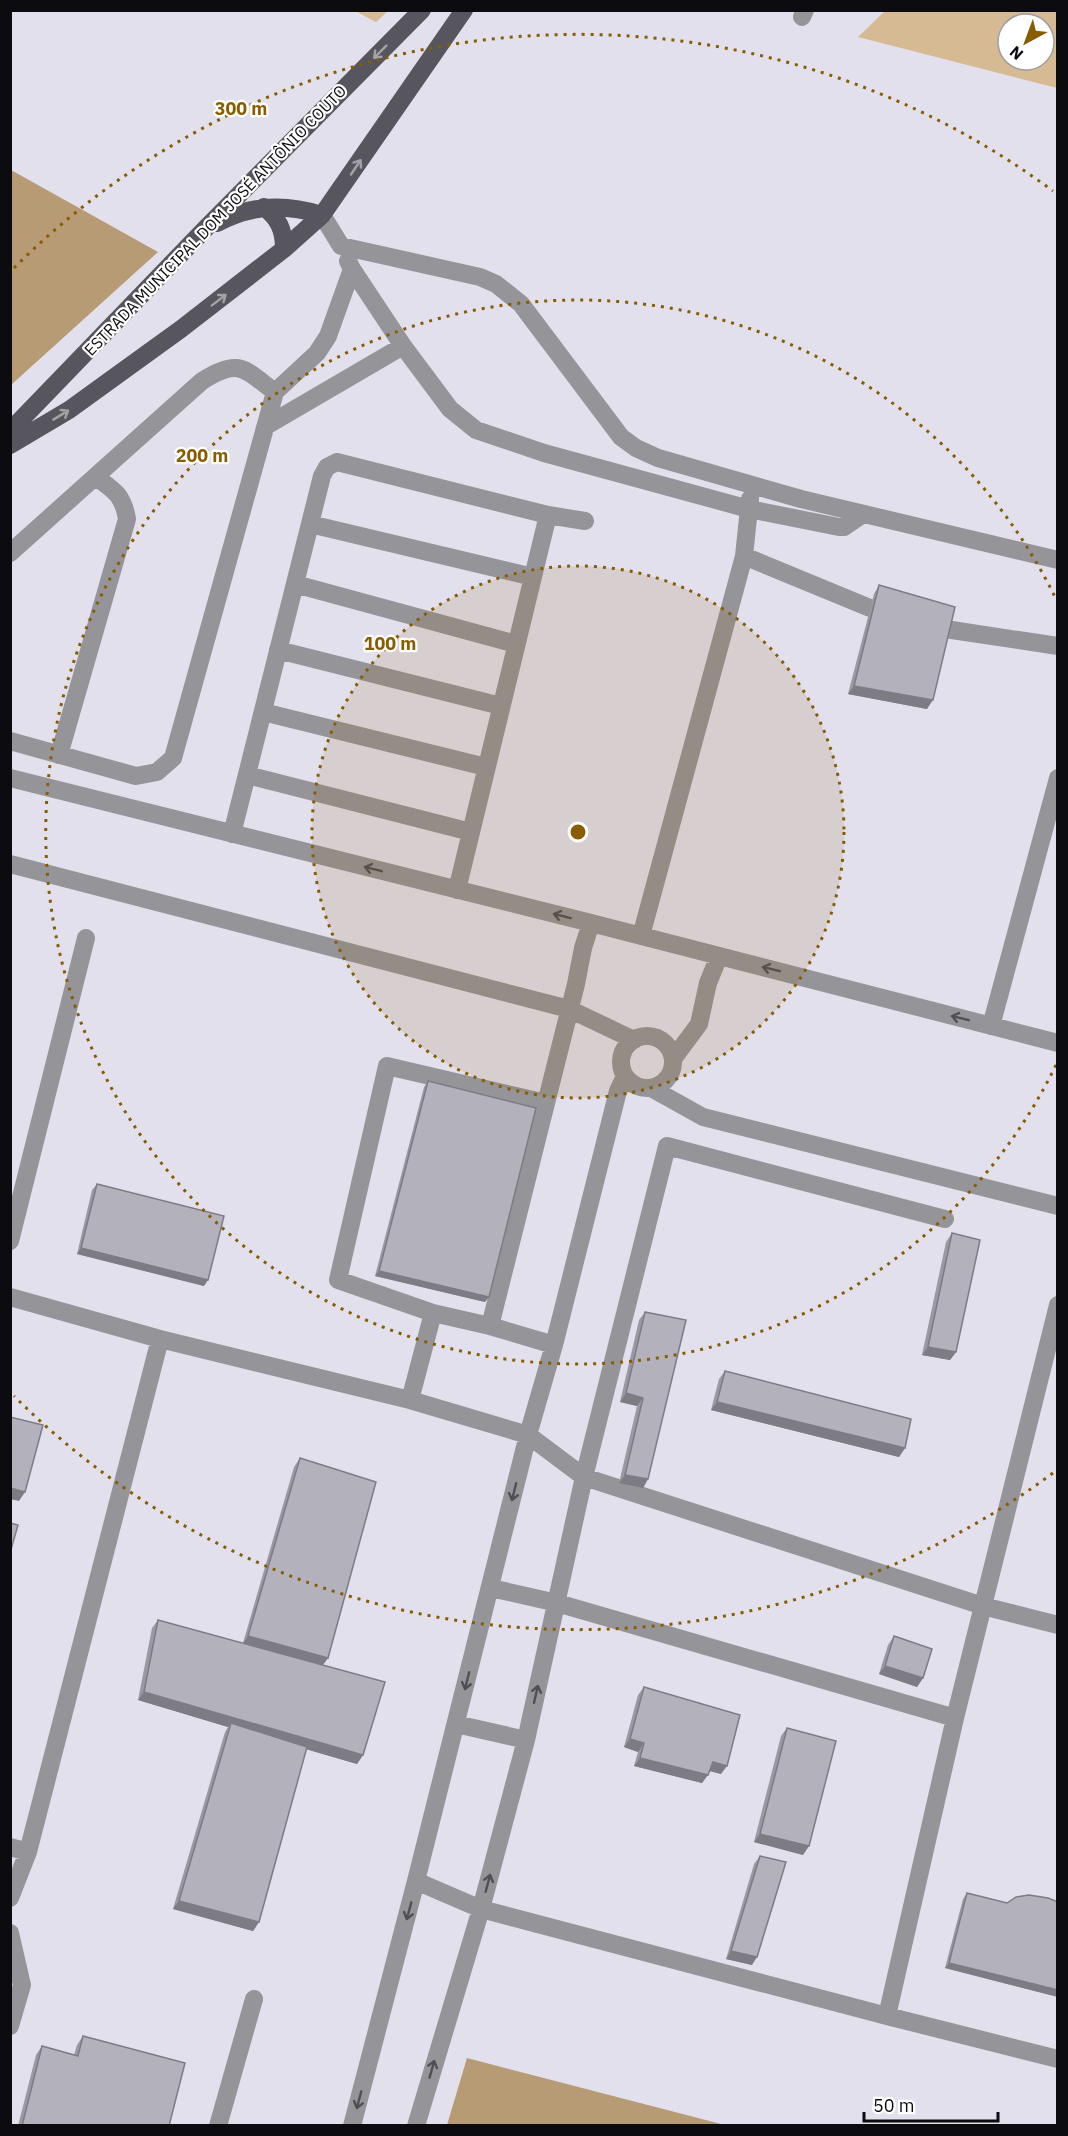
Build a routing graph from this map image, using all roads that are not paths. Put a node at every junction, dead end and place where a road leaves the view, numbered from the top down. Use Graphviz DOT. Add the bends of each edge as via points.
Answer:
graph roads {
  1 [pos="422,10"];
  2 [pos="464,10"];
  3 [pos="264,207"];
  4 [pos="322,215"];
  5 [pos="204,230"];
  6 [pos="341,246"];
  7 [pos="284,249"];
  8 [pos="352,269"];
  9 [pos="403,346"];
  10 [pos="275,392"];
  11 [pos="266,426"];
  12 [pos="10,431"];
  13 [pos="10,445"];
  14 [pos="96,477"];
  15 [pos="751,485"];
  16 [pos="749,509"];
  17 [pos="863,514"];
  18 [pos="548,515"];
  19 [pos="585,521"];
  20 [pos="309,524"];
  21 [pos="10,553"];
  22 [pos="744,556"];
  23 [pos="1058,560"];
  24 [pos="533,577"];
  25 [pos="295,584"];
  26 [pos="870,608"];
  27 [pos="945,629"];
  28 [pos="516,644"];
  29 [pos="1058,646"];
  30 [pos="278,650"];
  31 [pos="501,706"];
  32 [pos="263,712"];
  33 [pos="10,741"];
  34 [pos="59,755"];
  35 [pos="486,767"];
  36 [pos="247,775"];
  37 [pos="10,778"];
  38 [pos="1058,778"];
  39 [pos="471,832"];
  40 [pos="232,834"];
  41 [pos="10,864"];
  42 [pos="457,890"];
  43 [pos="591,923"];
  44 [pos="641,936"];
  45 [pos="86,938"];
  46 [pos="719,956"];
  47 [pos="569,1009"];
  48 [pos="991,1026"];
  49 [pos="634,1040"];
  50 [pos="1058,1043"];
  51 [pos="673,1059"];
  52 [pos="625,1076"];
  53 [pos="651,1088"];
  54 [pos="546,1104"];
  55 [pos="1058,1206"];
  56 [pos="945,1219"];
  57 [pos="10,1241"];
  58 [pos="10,1297"];
  59 [pos="1058,1305"];
  60 [pos="433,1314"];
  61 [pos="490,1326"];
  62 [pos="160,1339"];
  63 [pos="554,1345"];
  64 [pos="410,1400"];
  65 [pos="528,1435"];
  66 [pos="584,1477"];
  67 [pos="491,1588"];
  68 [pos="557,1604"];
  69 [pos="983,1605"];
  70 [pos="1058,1625"];
  71 [pos="955,1718"];
  72 [pos="456,1724"];
  73 [pos="526,1740"];
  74 [pos="19,1850"];
  75 [pos="416,1881"];
  76 [pos="10,1898"];
  77 [pos="481,1909"];
  78 [pos="11,1939"];
  79 [pos="16,1985"];
  80 [pos="254,1999"];
  81 [pos="887,2016"];
  82 [pos="10,2026"];
  83 [pos="1058,2059"];
  84 [pos="218,2126"];
  85 [pos="352,2126"];
  86 [pos="416,2126"];
  1 -- 5 [label="main road, ESTRADA MUNICIPAL DOM JOSÉ ANTÔNIO COUTO, one-way"];
  4 -- 2 [label="main road, one-way"];
  3 -- 4 [label="main road" via="303,209"];
  3 -- 5 [label="main road" via="233,214"];
  3 -- 7 [label="main road" via="284,233"];
  4 -- 6 [label="lane"];
  4 -- 7 [label="main road"];
  5 -- 12 [label="main road, ESTRADA MUNICIPAL DOM JOSÉ ANTÔNIO COUTO"];
  6 -- 8 [label="lane"];
  6 -- 15 [label="lane" via="496,284 521,304 621,437 658,458"];
  13 -- 7 [label="main road, one-way" via="79,403"];
  8 -- 9 [label="lane"];
  8 -- 10 [label="lane" via="328,336 317,353"];
  9 -- 11 [label="lane"];
  9 -- 16 [label="lane" via="450,409 476,430 544,453"];
  10 -- 11 [label="lane"];
  10 -- 14 [label="lane" via="245,370 219,370"];
  11 -- 34 [label="lane" via="173,758 157,772 136,776"];
  14 -- 21 [label="lane"];
  14 -- 34 [label="lane" via="124,502 127,519"];
  15 -- 16 [label="lane"];
  15 -- 17 [label="lane"];
  16 -- 17 [label="lane" via="839,527"];
  16 -- 22 [label="lane"];
  17 -- 23 [label="lane"];
  18 -- 19 [label="lane"];
  18 -- 20 [label="lane" via="337,462 327,467 322,476"];
  18 -- 24 [label="lane"];
  20 -- 24 [label="lane"];
  20 -- 25 [label="lane"];
  22 -- 26 [label="lane"];
  22 -- 44 [label="lane"];
  24 -- 28 [label="lane"];
  25 -- 28 [label="lane"];
  25 -- 30 [label="lane"];
  27 -- 29 [label="lane"];
  28 -- 31 [label="lane"];
  30 -- 31 [label="lane"];
  30 -- 32 [label="lane"];
  31 -- 35 [label="lane"];
  32 -- 35 [label="lane"];
  32 -- 36 [label="lane"];
  33 -- 34 [label="lane"];
  35 -- 39 [label="lane"];
  36 -- 39 [label="lane"];
  36 -- 40 [label="lane"];
  37 -- 40 [label="lane"];
  38 -- 48 [label="lane"];
  39 -- 42 [label="lane"];
  42 -- 40 [label="lane, one-way"];
  41 -- 47 [label="lane"];
  43 -- 42 [label="lane, one-way"];
  43 -- 44 [label="lane"];
  43 -- 47 [label="lane"];
  44 -- 46 [label="lane"];
  45 -- 57 [label="lane"];
  48 -- 46 [label="lane, one-way"];
  46 -- 51 [label="lane" via="699,1024"];
  47 -- 49 [label="lane"];
  47 -- 54 [label="lane"];
  48 -- 50 [label="lane"];
  49 -- 51 [label="lane" via="654,1037 670,1049"];
  49 -- 52 [label="lane" via="622,1056"];
  51 -- 53 [label="lane" via="668,1078"];
  52 -- 53 [label="lane" via="641,1088"];
  52 -- 63 [label="lane"];
  53 -- 55 [label="lane" via="703,1118"];
  54 -- 60 [label="lane" via="387,1066 338,1280"];
  54 -- 61 [label="lane"];
  56 -- 66 [label="lane" via="667,1146"];
  58 -- 62 [label="lane"];
  59 -- 69 [label="lane"];
  60 -- 61 [label="lane"];
  60 -- 64 [label="lane"];
  61 -- 63 [label="lane"];
  62 -- 64 [label="lane"];
  62 -- 74 [label="lane"];
  63 -- 65 [label="lane"];
  64 -- 65 [label="lane"];
  65 -- 66 [label="lane"];
  65 -- 67 [label="lane, one-way"];
  66 -- 68 [label="lane"];
  66 -- 69 [label="lane"];
  67 -- 68 [label="lane"];
  67 -- 72 [label="lane, one-way"];
  68 -- 71 [label="lane"];
  73 -- 68 [label="lane, one-way"];
  69 -- 70 [label="lane"];
  69 -- 71 [label="lane"];
  71 -- 81 [label="lane"];
  72 -- 73 [label="lane"];
  72 -- 75 [label="lane"];
  77 -- 73 [label="lane, one-way"];
  74 -- 76 [label="lane"];
  75 -- 77 [label="lane"];
  75 -- 85 [label="lane, one-way"];
  77 -- 81 [label="lane"];
  86 -- 77 [label="lane, one-way"];
  78 -- 79 [label="lane"];
  79 -- 82 [label="lane"];
  80 -- 84 [label="lane"];
  81 -- 83 [label="lane"];
}
